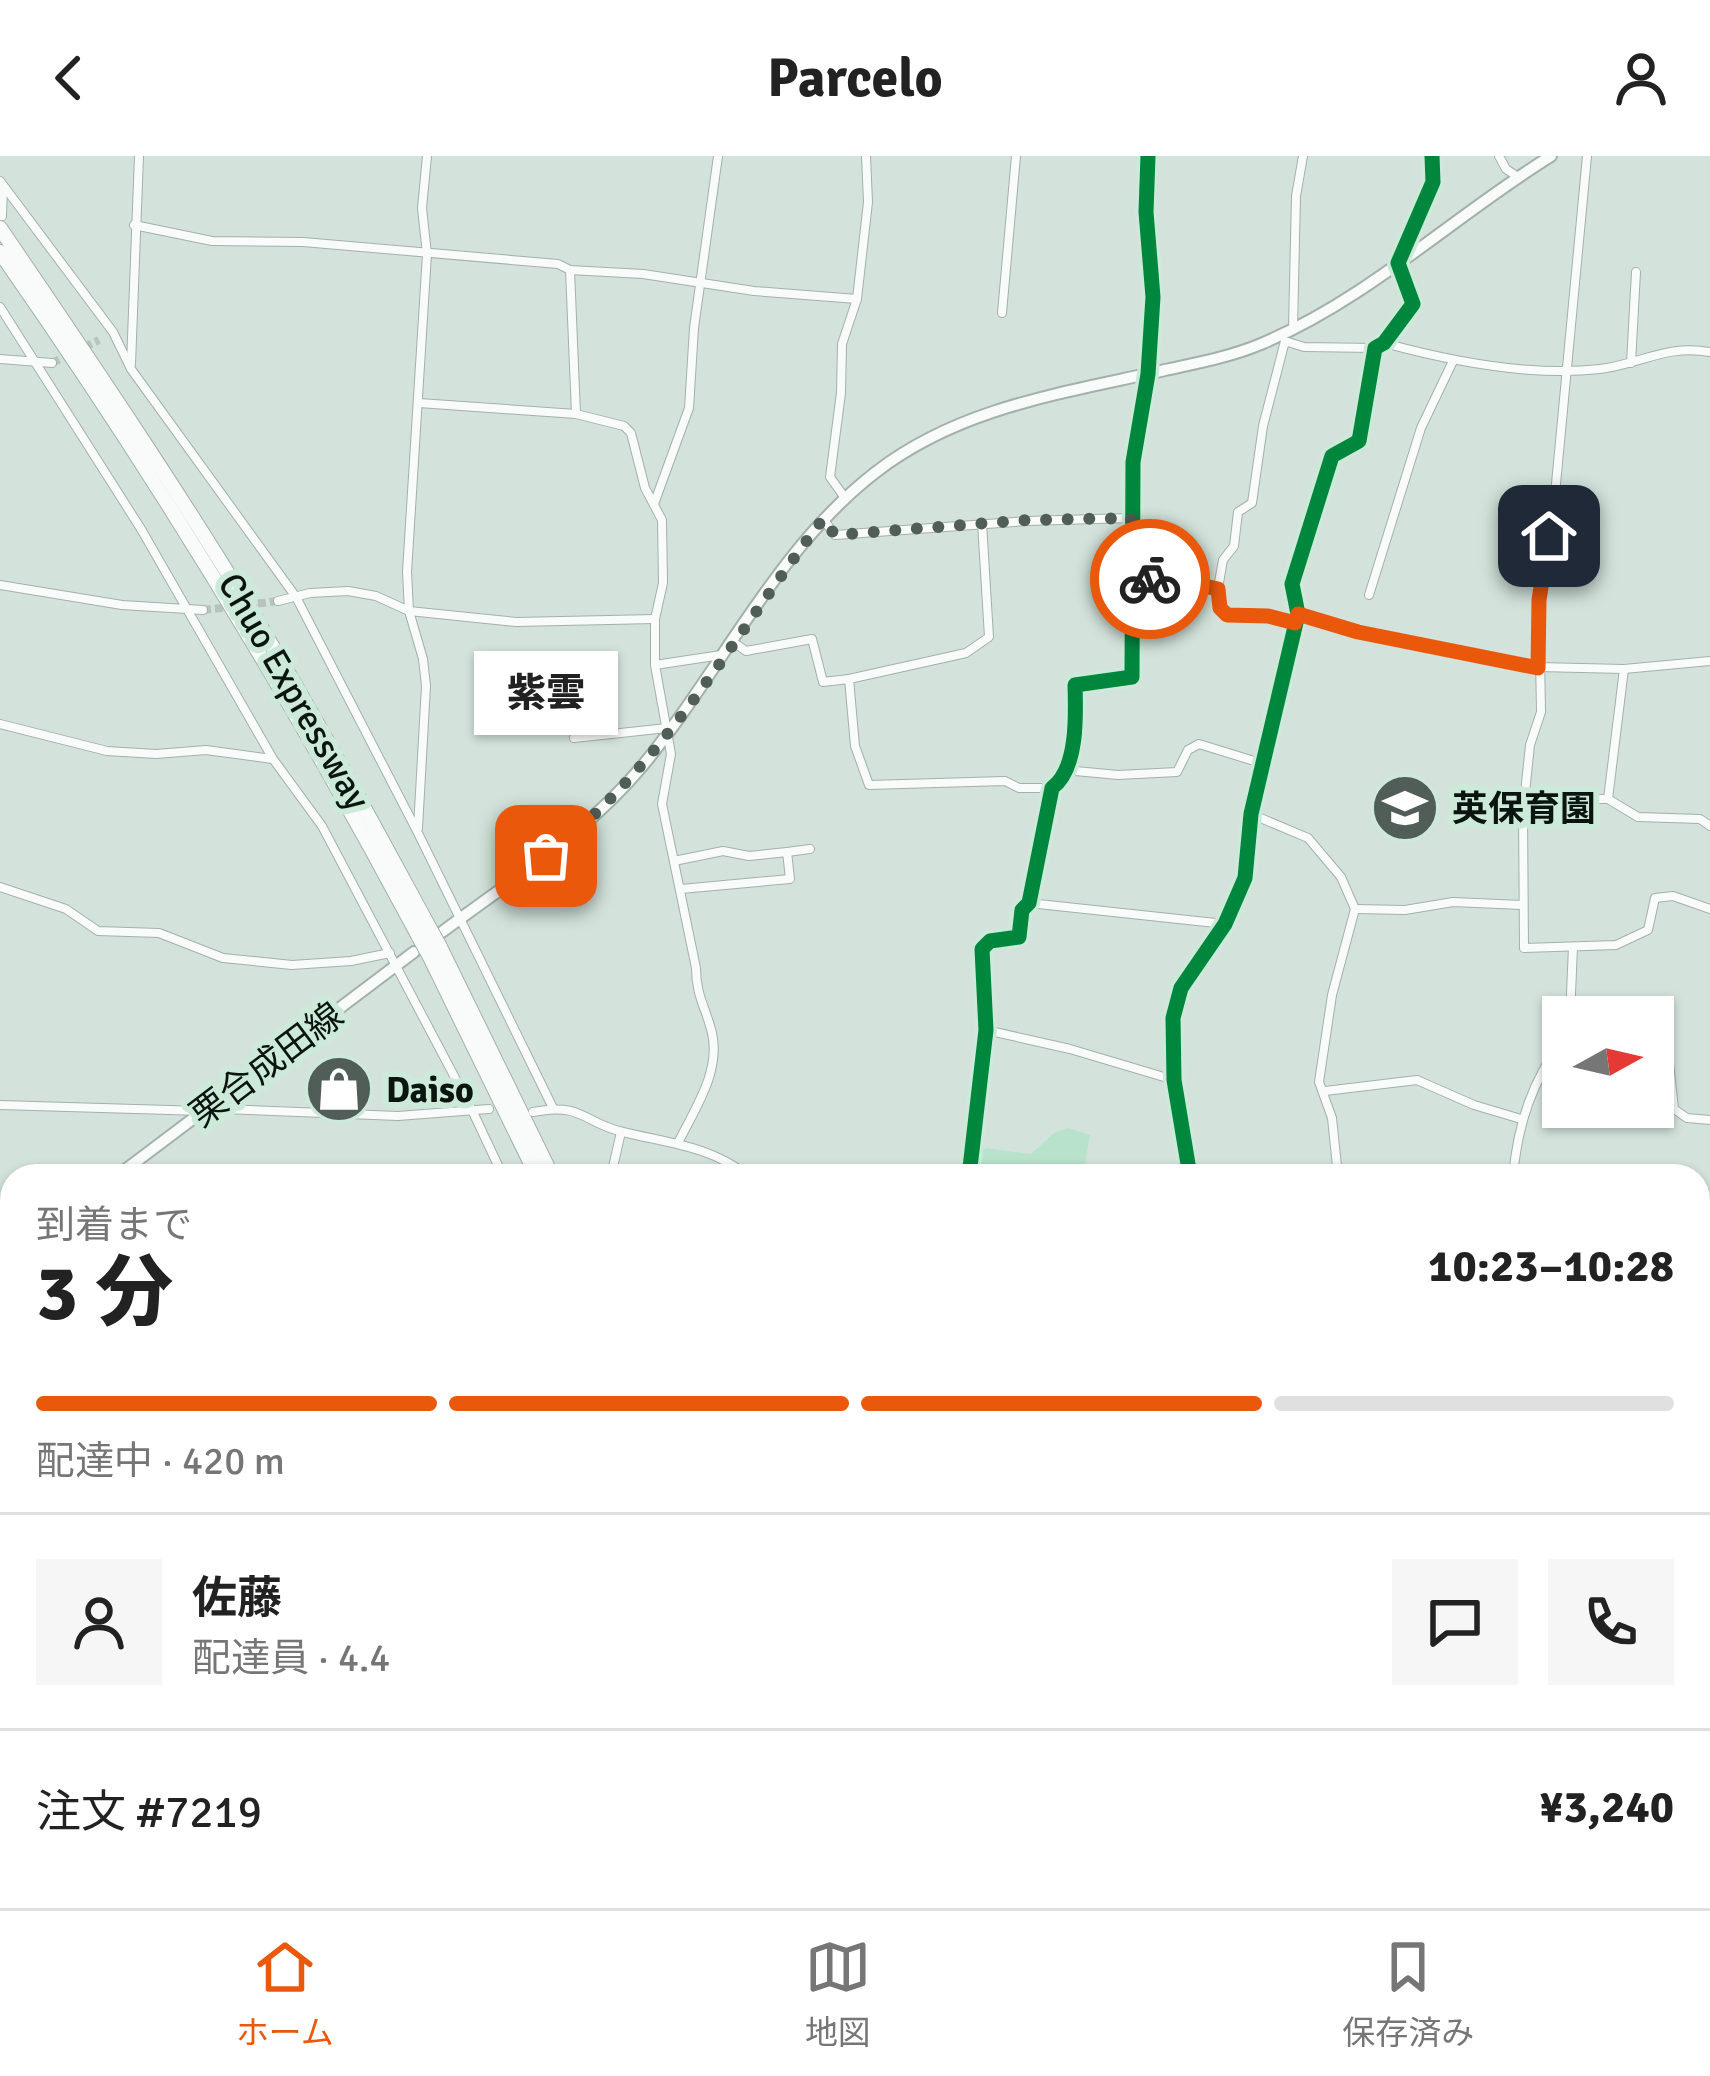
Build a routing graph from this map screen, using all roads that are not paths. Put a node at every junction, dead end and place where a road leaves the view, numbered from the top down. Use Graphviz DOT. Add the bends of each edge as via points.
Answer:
graph roads {
  1 [pos="139,156"];
  2 [pos="428,156"];
  3 [pos="718,156"];
  4 [pos="866,156"];
  5 [pos="1016,156"];
  6 [pos="1148,156"];
  7 [pos="1303,156"];
  8 [pos="1432,156"];
  9 [pos="1499,156"];
  10 [pos="1551,156"];
  11 [pos="1587,156"];
  12 [pos="1518,177"];
  13 [pos="2,183"];
  14 [pos="1,222"];
  15 [pos="134,225"];
  16 [pos="0,252"];
  17 [pos="427,254"];
  18 [pos="1398,263"];
  19 [pos="570,270"];
  20 [pos="1636,272"];
  21 [pos="700,283"];
  22 [pos="857,299"];
  23 [pos="0,307"];
  24 [pos="1002,313"];
  25 [pos="113,332"];
  26 [pos="1288,334"];
  27 [pos="99,340"];
  28 [pos="1384,343"];
  29 [pos="1375,349"];
  30 [pos="1710,352"];
  31 [pos="0,359"];
  32 [pos="1454,362"];
  33 [pos="52,363"];
  34 [pos="1631,363"];
  35 [pos="36,364"];
  36 [pos="131,370"];
  37 [pos="1568,370"];
  38 [pos="1148,374"];
  39 [pos="419,403"];
  40 [pos="576,414"];
  41 [pos="845,498"];
  42 [pos="654,506"];
  43 [pos="1131,518"];
  44 [pos="823,519"];
  45 [pos="982,523"];
  46 [pos="1135,579"];
  47 [pos="0,585"];
  48 [pos="1218,589"];
  49 [pos="1369,595"];
  50 [pos="296,597"];
  51 [pos="278,601"];
  52 [pos="186,606"];
  53 [pos="202,610"];
  54 [pos="409,611"];
  55 [pos="1296,619"];
  56 [pos="656,620"];
  57 [pos="733,642"];
  58 [pos="724,654"];
  59 [pos="1710,661"];
  60 [pos="656,665"];
  61 [pos="1538,668"];
  62 [pos="1624,670"];
  63 [pos="849,679"];
  64 [pos="0,724"];
  65 [pos="667,731"];
  66 [pos="574,738"];
  67 [pos="273,759"];
  68 [pos="1264,764"];
  69 [pos="1065,770"];
  70 [pos="1052,788"];
  71 [pos="1608,799"];
  72 [pos="1523,812"];
  73 [pos="1251,814"];
  74 [pos="1710,826"];
  75 [pos="418,833"];
  76 [pos="810,849"];
  77 [pos="787,852"];
  78 [pos="674,861"];
  79 [pos="0,887"];
  80 [pos="681,889"];
  81 [pos="1029,903"];
  82 [pos="1522,905"];
  83 [pos="1710,909"];
  84 [pos="1355,910"];
  85 [pos="459,920"];
  86 [pos="1225,924"];
  87 [pos="429,942"];
  88 [pos="1573,947"];
  89 [pos="390,953"];
  90 [pos="395,967"];
  91 [pos="1571,996"];
  92 [pos="986,1030"];
  93 [pos="1542,1067"];
  94 [pos="1174,1079"];
  95 [pos="1325,1091"];
  96 [pos="0,1105"];
  97 [pos="208,1108"];
  98 [pos="471,1108"];
  99 [pos="553,1108"];
  100 [pos="1674,1108"];
  101 [pos="489,1109"];
  102 [pos="533,1112"];
  103 [pos="1521,1119"];
  104 [pos="1710,1120"];
  105 [pos="621,1132"];
  106 [pos="678,1143"];
  107 [pos="133,1164"];
  108 [pos="497,1164"];
  109 [pos="531,1164"];
  110 [pos="546,1164"];
  111 [pos="614,1164"];
  112 [pos="732,1164"];
  113 [pos="971,1164"];
  114 [pos="1188,1164"];
  115 [pos="1337,1164"];
  116 [pos="1515,1164"];
  1 -- 15 [label="street"];
  2 -- 17 [label="street"];
  3 -- 21 [label="street"];
  4 -- 22 [label="street"];
  5 -- 24 [label="street"];
  6 -- 38 [label="street"];
  7 -- 26 [label="street"];
  8 -- 18 [label="street" via="1432,182"];
  9 -- 12 [label="street"];
  10 -- 12 [label="main road, 栗合成田線"];
  11 -- 37 [label="street"];
  12 -- 18 [label="main road, 栗合成田線"];
  13 -- 14 [label="street"];
  13 -- 25 [label="street"];
  14 -- 87 [label="highway, Chuo Expressway" via="248,607 338,759"];
  15 -- 17 [label="street" via="212,241"];
  15 -- 36 [label="street"];
  16 -- 87 [label="highway, Chuo Expressway" via="212,573"];
  17 -- 19 [label="street"];
  17 -- 39 [label="street"];
  18 -- 26 [label="main road, 栗合成田線"];
  18 -- 28 [label="street" via="1413,304"];
  19 -- 21 [label="street"];
  19 -- 40 [label="street"];
  20 -- 34 [label="street"];
  21 -- 22 [label="street"];
  21 -- 42 [label="street" via="689,408"];
  22 -- 41 [label="street" via="842,344 830,477"];
  23 -- 35 [label="street"];
  25 -- 27 [label="street"];
  25 -- 36 [label="street"];
  26 -- 29 [label="street" via="1304,347"];
  26 -- 38 [label="main road, 栗合成田線"];
  26 -- 48 [label="street" via="1252,503 1238,512"];
  28 -- 29 [label="street"];
  28 -- 32 [label="street"];
  29 -- 55 [label="street" via="1359,441 1332,456 1308,527 1292,584"];
  30 -- 34 [label="street" via="1669,349"];
  31 -- 35 [label="street"];
  32 -- 37 [label="street"];
  32 -- 49 [label="street" via="1421,428"];
  33 -- 35 [label="street"];
  34 -- 37 [label="street"];
  35 -- 52 [label="street"];
  36 -- 50 [label="street"];
  37 -- 61 [label="street"];
  38 -- 41 [label="main road, 栗合成田線" via="970,419 904,453"];
  38 -- 43 [label="street"];
  39 -- 40 [label="street"];
  39 -- 54 [label="street"];
  40 -- 42 [label="street" via="631,433"];
  41 -- 44 [label="main road, 栗合成田線"];
  42 -- 56 [label="street" via="664,541"];
  43 -- 45 [label="street"];
  43 -- 46 [label="street"];
  44 -- 45 [label="street" via="835,535"];
  44 -- 57 [label="main road, 栗合成田線"];
  45 -- 63 [label="street" via="989,637 966,653"];
  46 -- 48 [label="street"];
  46 -- 69 [label="street" via="1132,676 1075,685"];
  47 -- 52 [label="street" via="122,605"];
  48 -- 55 [label="street" via="1227,615"];
  50 -- 51 [label="street"];
  50 -- 54 [label="street" via="348,591"];
  50 -- 75 [label="street"];
  52 -- 53 [label="street"];
  52 -- 67 [label="street"];
  54 -- 56 [label="street" via="516,622"];
  54 -- 75 [label="street" via="426,686"];
  55 -- 61 [label="street"];
  55 -- 68 [label="street"];
  56 -- 60 [label="street"];
  57 -- 58 [label="main road, 栗合成田線"];
  57 -- 63 [label="street" via="746,651 812,639 823,682"];
  58 -- 60 [label="street"];
  58 -- 65 [label="main road, 栗合成田線"];
  59 -- 62 [label="street"];
  60 -- 65 [label="street"];
  61 -- 62 [label="street"];
  61 -- 72 [label="street" via="1541,712"];
  62 -- 71 [label="street"];
  63 -- 70 [label="street" via="855,746 869,785 1005,781"];
  64 -- 67 [label="street" via="107,751"];
  65 -- 66 [label="street"];
  65 -- 78 [label="street" via="662,804"];
  65 -- 85 [label="main road, 栗合成田線" via="586,825"];
  67 -- 89 [label="street" via="322,826"];
  68 -- 69 [label="street" via="1199,744 1177,772"];
  68 -- 73 [label="street"];
  69 -- 70 [label="street"];
  70 -- 81 [label="street"];
  71 -- 72 [label="street"];
  71 -- 74 [label="street" via="1637,817"];
  72 -- 82 [label="street"];
  73 -- 84 [label="street" via="1308,838"];
  73 -- 86 [label="street" via="1245,878"];
  75 -- 85 [label="street"];
  76 -- 77 [label="street"];
  77 -- 78 [label="street" via="723,851"];
  77 -- 80 [label="street" via="790,879"];
  78 -- 80 [label="street"];
  79 -- 89 [label="street" via="66,909 98,932 159,933 223,958 292,965"];
  80 -- 106 [label="street" via="696,994 714,1047 711,1075"];
  81 -- 86 [label="street"];
  81 -- 92 [label="street" via="1019,937 982,950"];
  82 -- 84 [label="street"];
  82 -- 88 [label="street" via="1524,948"];
  83 -- 88 [label="street" via="1655,898 1648,930 1616,945"];
  84 -- 95 [label="street" via="1333,995 1319,1082"];
  85 -- 87 [label="main road, 栗合成田線"];
  85 -- 99 [label="street"];
  86 -- 94 [label="street" via="1180,988"];
  87 -- 90 [label="main road, 栗合成田線"];
  87 -- 109 [label="highway, Chuo Expressway"];
  87 -- 110 [label="highway, Chuo Expressway"];
  88 -- 91 [label="street"];
  89 -- 90 [label="street"];
  90 -- 97 [label="main road, 栗合成田線"];
  90 -- 98 [label="street"];
  92 -- 94 [label="street"];
  92 -- 113 [label="street"];
  93 -- 103 [label="street"];
  94 -- 114 [label="street"];
  95 -- 103 [label="street" via="1417,1080"];
  95 -- 115 [label="street"];
  96 -- 97 [label="street"];
  97 -- 98 [label="street" via="398,1116"];
  97 -- 107 [label="main road, 栗合成田線"];
  98 -- 101 [label="street"];
  98 -- 108 [label="street"];
  99 -- 102 [label="street"];
  99 -- 105 [label="street"];
  100 -- 104 [label="street"];
  103 -- 116 [label="street"];
  105 -- 106 [label="street"];
  105 -- 111 [label="street"];
  106 -- 112 [label="street"];
}
